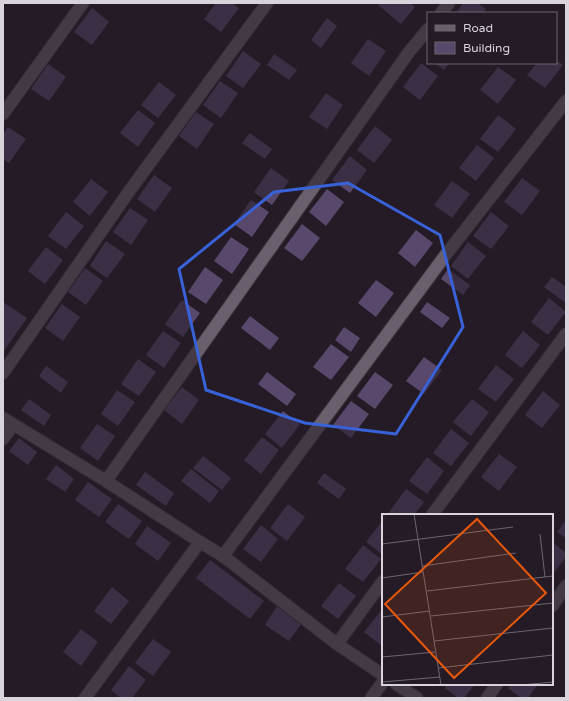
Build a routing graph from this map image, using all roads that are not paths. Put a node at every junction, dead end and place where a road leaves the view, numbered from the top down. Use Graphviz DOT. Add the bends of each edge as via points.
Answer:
graph roads {
  1 [pos="84,3"];
  2 [pos="267,3"];
  3 [pos="450,3"];
  4 [pos="442,12"];
  5 [pos="427,30"];
  6 [pos="566,101"];
  7 [pos="3,114"];
  8 [pos="566,334"];
  9 [pos="3,373"];
  10 [pos="3,418"];
  11 [pos="13,425"];
  12 [pos="3,439"];
  13 [pos="106,481"];
  14 [pos="433,514"];
  15 [pos="200,542"];
  16 [pos="223,556"];
  17 [pos="382,582"];
  18 [pos="566,586"];
  19 [pos="553,605"];
  20 [pos="337,644"];
  21 [pos="382,674"];
  22 [pos="382,683"];
  23 [pos="398,685"];
  24 [pos="496,685"];
  25 [pos="85,698"];
  26 [pos="371,698"];
  27 [pos="417,698"];
  28 [pos="487,698"];
  1 -- 7 [label="street"];
  2 -- 9 [label="street" via="130,190"];
  3 -- 4 [label="street"];
  5 -- 13 [label="street" via="409,52"];
  6 -- 16 [label="street" via="444,257"];
  8 -- 14 [label="street"];
  10 -- 11 [label="street"];
  11 -- 12 [label="street"];
  11 -- 13 [label="street"];
  13 -- 15 [label="street"];
  15 -- 16 [label="street"];
  15 -- 25 [label="street"];
  16 -- 20 [label="street"];
  17 -- 20 [label="street"];
  18 -- 19 [label="street"];
  20 -- 21 [label="street"];
  22 -- 26 [label="street"];
  23 -- 27 [label="street"];
  24 -- 28 [label="street"];
}
